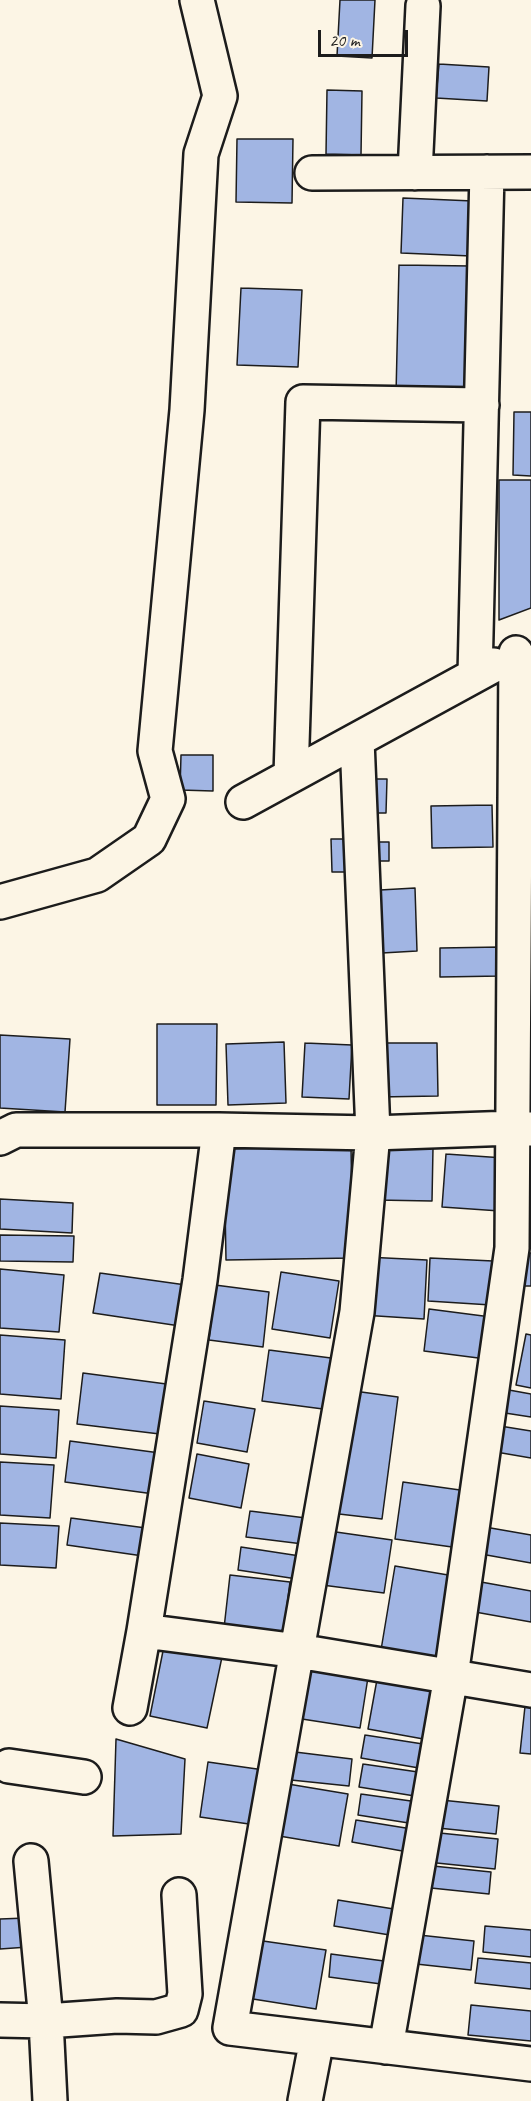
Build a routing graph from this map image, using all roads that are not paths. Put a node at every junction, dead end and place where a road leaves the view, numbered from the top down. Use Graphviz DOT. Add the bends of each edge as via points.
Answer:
graph roads {
  1 [pos="197,0"];
  2 [pos="423,6"];
  3 [pos="487,172"];
  4 [pos="531,172"];
  5 [pos="312,173"];
  6 [pos="415,173"];
  7 [pos="482,405"];
  8 [pos="524,649"];
  9 [pos="475,675"];
  10 [pos="357,740"];
  11 [pos="291,775"];
  12 [pos="243,802"];
  13 [pos="0,902"];
  14 [pos="522,1128"];
  15 [pos="219,1130"];
  16 [pos="373,1133"];
  17 [pos="0,1138"];
  18 [pos="144,1631"];
  19 [pos="298,1651"];
  20 [pos="451,1676"];
  21 [pos="531,1690"];
  22 [pos="130,1708"];
  23 [pos="3,1757"];
  24 [pos="84,1777"];
  25 [pos="31,1861"];
  26 [pos="179,1895"];
  27 [pos="0,2020"];
  28 [pos="46,2021"];
  29 [pos="317,2039"];
  30 [pos="386,2047"];
  31 [pos="531,2064"];
  32 [pos="50,2101"];
  33 [pos="305,2101"];
  1 -- 13 [label="street" via="220,96 201,154 187,410 155,751 168,799 149,839 97,875"];
  2 -- 6 [label="street"];
  3 -- 4 [label="street"];
  3 -- 6 [label="street"];
  3 -- 7 [label="street"];
  5 -- 6 [label="street"];
  7 -- 9 [label="street"];
  7 -- 11 [label="street" via="303,402"];
  8 -- 9 [label="street"];
  8 -- 14 [label="street"];
  9 -- 10 [label="street"];
  10 -- 11 [label="street"];
  10 -- 16 [label="street"];
  11 -- 12 [label="street"];
  14 -- 16 [label="street"];
  14 -- 20 [label="street" via="512,1248"];
  15 -- 16 [label="street"];
  15 -- 17 [label="street" via="16,1130"];
  15 -- 18 [label="street" via="200,1280"];
  16 -- 19 [label="street" via="357,1312"];
  18 -- 19 [label="street"];
  18 -- 22 [label="street"];
  19 -- 20 [label="street"];
  19 -- 29 [label="street" via="230,2028"];
  20 -- 21 [label="street"];
  20 -- 30 [label="street"];
  23 -- 24 [label="street"];
  25 -- 28 [label="street"];
  26 -- 28 [label="street" via="185,1994 181,2010 156,2017"];
  27 -- 28 [label="street"];
  28 -- 32 [label="street"];
  29 -- 30 [label="street"];
  29 -- 33 [label="street"];
  30 -- 31 [label="street"];
}
